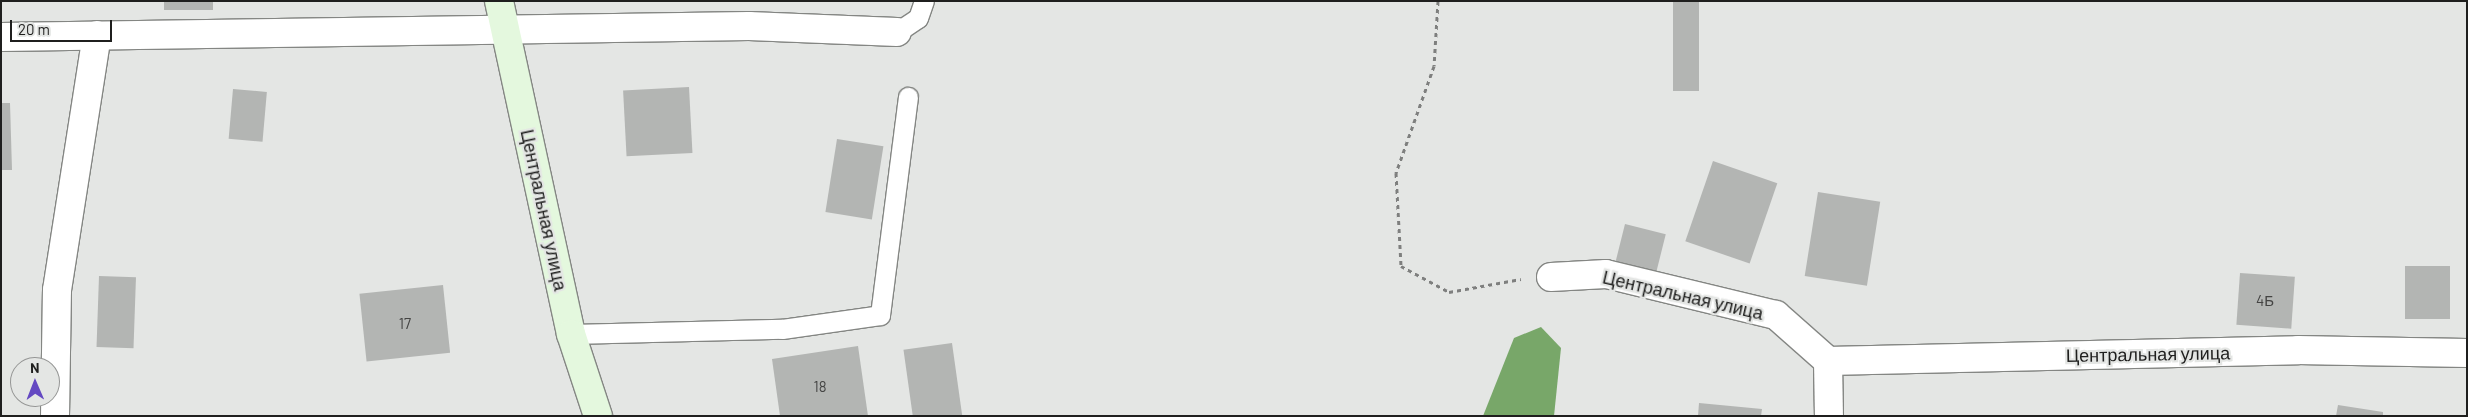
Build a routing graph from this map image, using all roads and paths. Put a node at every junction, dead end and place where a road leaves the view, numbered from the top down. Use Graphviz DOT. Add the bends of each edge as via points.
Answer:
graph roads {
  1 [pos="499,1"];
  2 [pos="924,1"];
  3 [pos="1438,1"];
  4 [pos="505,28"];
  5 [pos="897,32"];
  6 [pos="97,35"];
  7 [pos="1,37"];
  8 [pos="908,97"];
  9 [pos="1551,277"];
  10 [pos="571,334"];
  11 [pos="2467,353"];
  12 [pos="1828,361"];
  13 [pos="55,416"];
  14 [pos="598,416"];
  15 [pos="1830,416"];
  1 -- 4 [label="street, Центральная улица"];
  2 -- 5 [label="lane" via="918,18"];
  3 -- 9 [label="path" via="1434,66 1396,173 1401,266 1450,292"];
  4 -- 5 [label="street" via="749,26"];
  4 -- 6 [label="street"];
  4 -- 10 [label="street, Центральная улица"];
  6 -- 7 [label="street"];
  6 -- 13 [label="street" via="57,290"];
  8 -- 10 [label="lane" via="880,315 782,329"];
  9 -- 12 [label="street, Центральная улица" via="1606,274 1776,316"];
  10 -- 14 [label="street, Центральная улица"];
  11 -- 12 [label="street, Центральная улица" via="2298,350"];
  12 -- 15 [label="street"];
}
